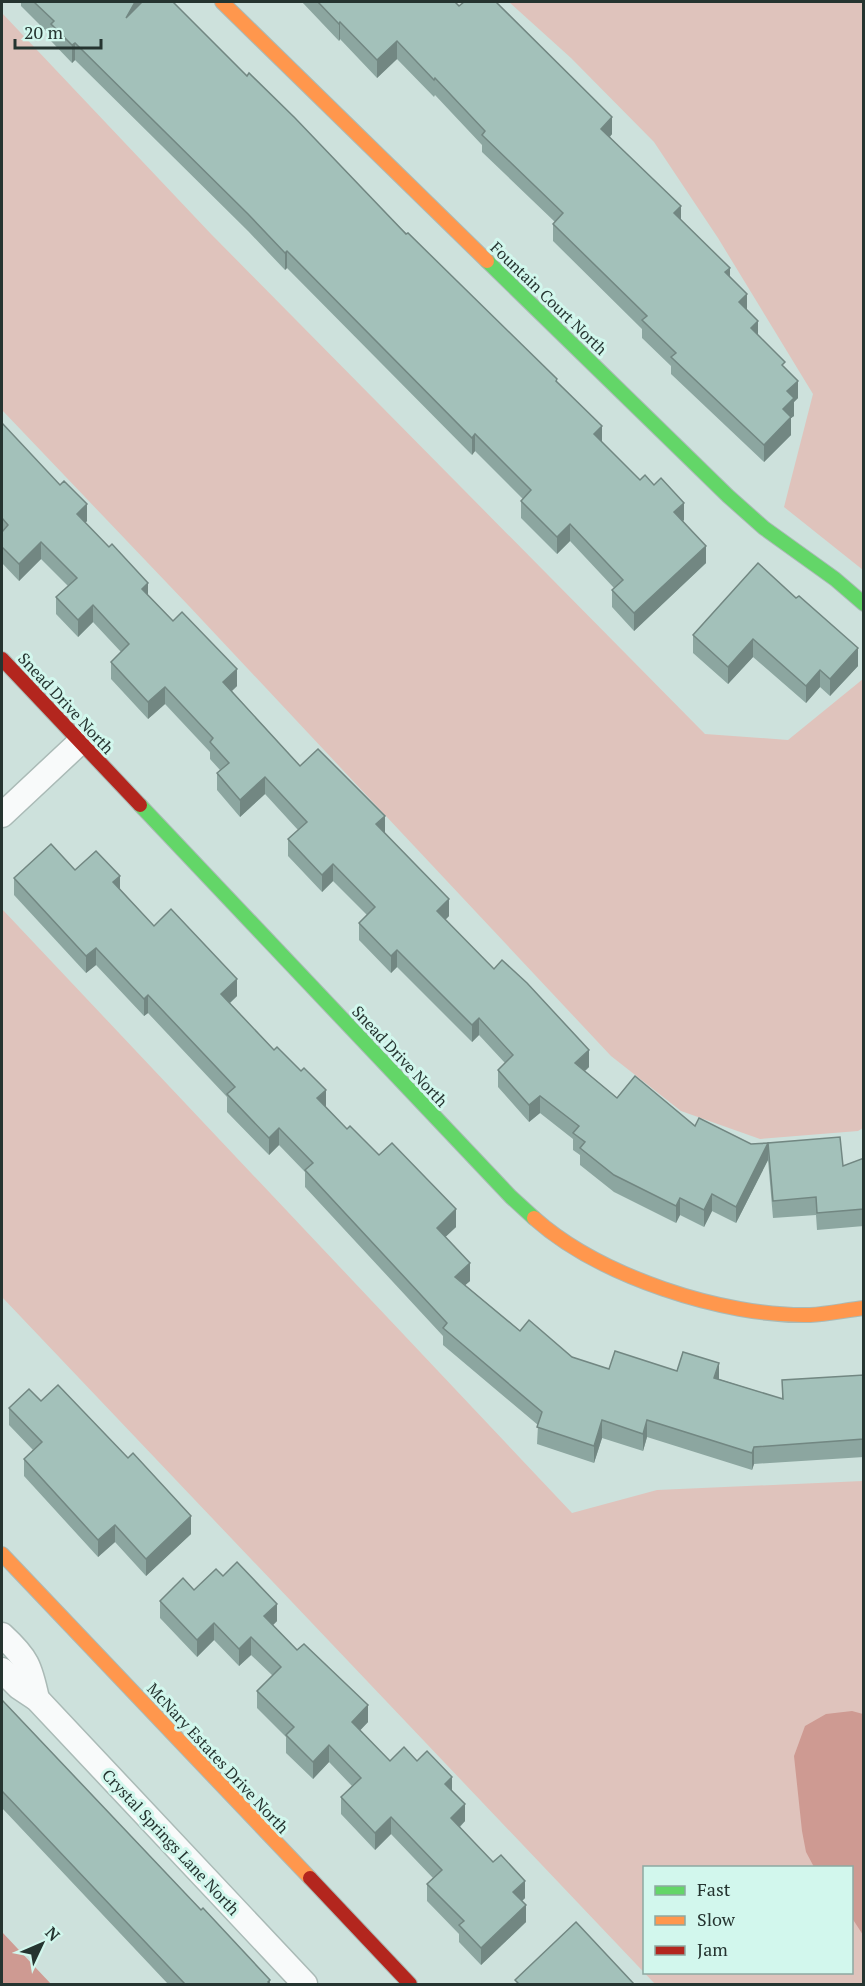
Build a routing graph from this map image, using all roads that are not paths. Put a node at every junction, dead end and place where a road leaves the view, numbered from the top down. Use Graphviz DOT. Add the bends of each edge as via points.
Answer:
graph roads {
  1 [pos="222,2"];
  2 [pos="864,604"];
  3 [pos="2,659"];
  4 [pos="80,742"];
  5 [pos="2,816"];
  6 [pos="864,1308"];
  7 [pos="2,1554"];
  8 [pos="2,1635"];
  9 [pos="2,1670"];
  10 [pos="37,1699"];
  11 [pos="305,1984"];
  12 [pos="410,1984"];
  1 -- 2 [label="street, Fountain Court North" via="728,496"];
  3 -- 4 [label="street, Snead Drive North"];
  4 -- 5 [label="street"];
  4 -- 6 [label="street, Snead Drive North" via="511,1197 552,1233 657,1288 746,1310 809,1315"];
  7 -- 12 [label="street, McNary Estates Drive North"];
  8 -- 10 [label="street, Crystal Springs Lane North" via="22,1654"];
  9 -- 10 [label="street, Crystal Springs Lane North"];
  10 -- 11 [label="street, Crystal Springs Lane North"];
}
